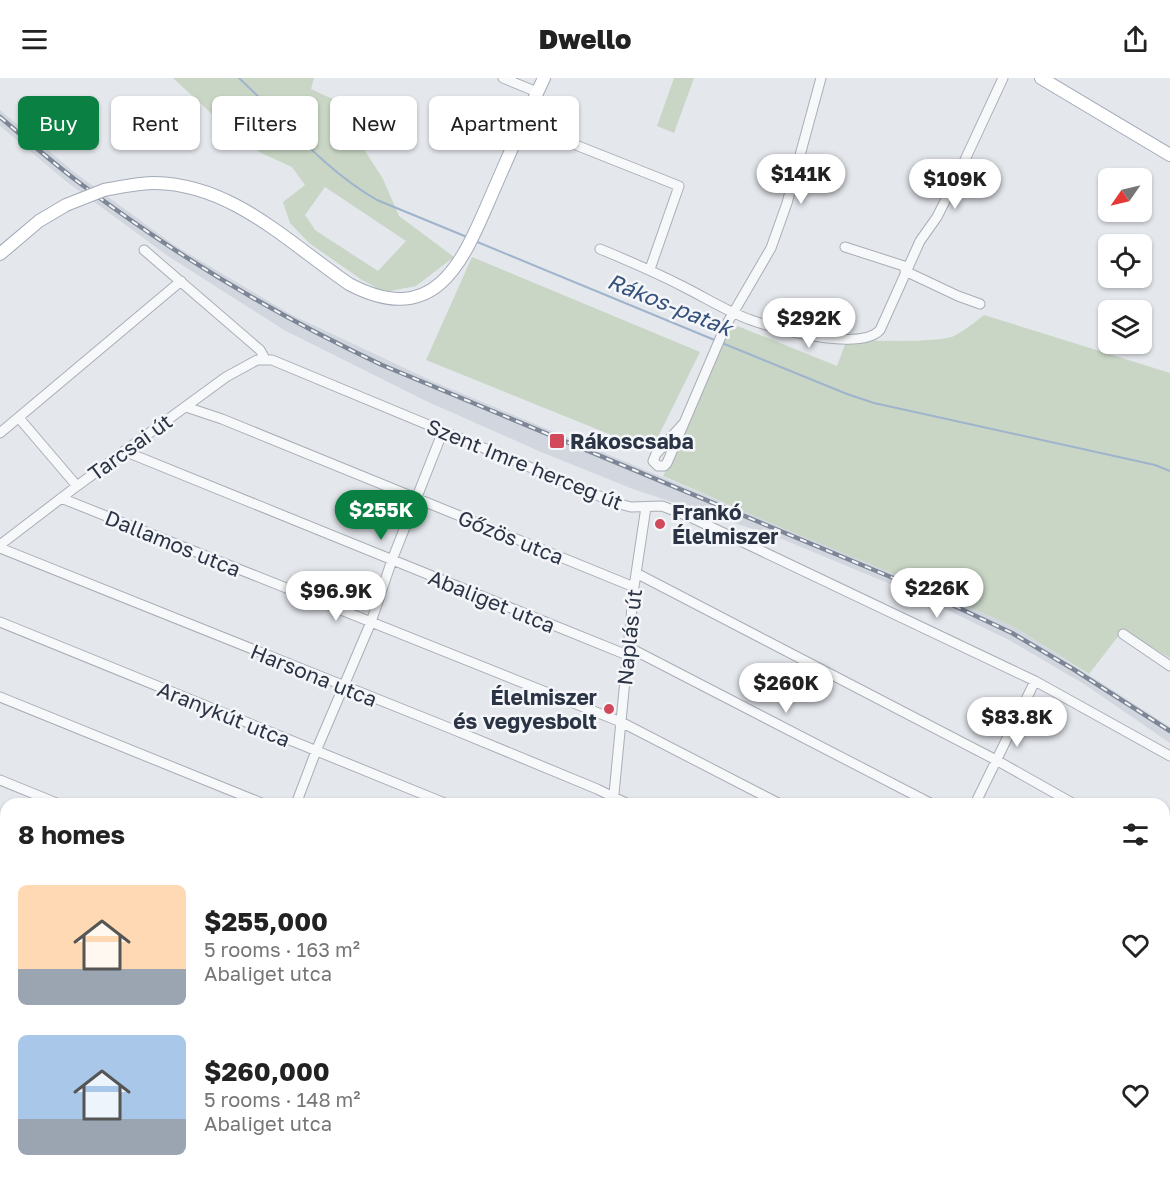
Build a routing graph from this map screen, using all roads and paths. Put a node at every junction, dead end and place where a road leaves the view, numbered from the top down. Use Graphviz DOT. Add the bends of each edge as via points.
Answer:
graph roads {
  1 [pos="503,78"];
  2 [pos="544,78"];
  3 [pos="822,78"];
  4 [pos="1003,78"];
  5 [pos="1041,78"];
  6 [pos="537,92"];
  7 [pos="535,96"];
  8 [pos="579,146"];
  9 [pos="511,150"];
  10 [pos="1170,155"];
  11 [pos="845,247"];
  12 [pos="600,249"];
  13 [pos="144,250"];
  14 [pos="0,254"];
  15 [pos="650,269"];
  16 [pos="906,269"];
  17 [pos="181,281"];
  18 [pos="980,304"];
  19 [pos="734,313"];
  20 [pos="265,359"];
  21 [pos="186,407"];
  22 [pos="19,418"];
  23 [pos="683,424"];
  24 [pos="443,431"];
  25 [pos="0,433"];
  26 [pos="124,451"];
  27 [pos="77,486"];
  28 [pos="61,498"];
  29 [pos="418,499"];
  30 [pos="646,507"];
  31 [pos="0,546"];
  32 [pos="392,560"];
  33 [pos="636,573"];
  34 [pos="634,587"];
  35 [pos="0,622"];
  36 [pos="370,622"];
  37 [pos="1123,634"];
  38 [pos="628,651"];
  39 [pos="1170,666"];
  40 [pos="1035,681"];
  41 [pos="343,687"];
  42 [pos="0,697"];
  43 [pos="621,722"];
  44 [pos="316,751"];
  45 [pos="1170,756"];
  46 [pos="996,760"];
  47 [pos="0,780"];
  48 [pos="44,798"];
  49 [pos="249,798"];
  50 [pos="298,798"];
  51 [pos="432,798"];
  52 [pos="608,798"];
  53 [pos="613,798"];
  54 [pos="768,798"];
  55 [pos="920,798"];
  56 [pos="978,798"];
  57 [pos="1063,798"];
  1 -- 6 [label="street"];
  2 -- 6 [label="main road"];
  3 -- 19 [label="street" via="771,248"];
  4 -- 16 [label="street" via="937,217"];
  5 -- 10 [label="main road"];
  6 -- 7 [label="main road"];
  8 -- 15 [label="street" via="679,186"];
  9 -- 14 [label="main road, bridge" via="459,264 430,291 416,297 365,293 217,195 154,183 104,190 66,204"];
  11 -- 16 [label="street"];
  12 -- 15 [label="street"];
  13 -- 17 [label="street"];
  15 -- 19 [label="street"];
  16 -- 18 [label="street" via="958,297"];
  16 -- 19 [label="street" via="880,330 870,338 807,335"];
  17 -- 20 [label="street" via="260,350"];
  17 -- 22 [label="street"];
  19 -- 23 [label="street"];
  20 -- 21 [label="street, Tarcsai út" via="236,370"];
  20 -- 24 [label="street, Szent Imre herceg út"];
  21 -- 26 [label="street, Tarcsai út"];
  21 -- 29 [label="street, Gőzös utca"];
  22 -- 25 [label="street"];
  22 -- 27 [label="street"];
  24 -- 29 [label="street"];
  24 -- 30 [label="street, Szent Imre herceg út" via="616,503"];
  26 -- 27 [label="street, Tarcsai út"];
  26 -- 32 [label="street, Abaliget utca"];
  27 -- 28 [label="street, Tarcsai út"];
  28 -- 31 [label="street, Tarcsai út"];
  28 -- 36 [label="street, Dallamos utca"];
  29 -- 32 [label="street"];
  29 -- 34 [label="street, Gőzös utca"];
  30 -- 33 [label="street, Naplás út"];
  30 -- 40 [label="street, Szent Imre herceg út" via="662,506 704,523"];
  31 -- 41 [label="street, Harsona utca"];
  32 -- 36 [label="street"];
  32 -- 38 [label="street, Abaliget utca"];
  33 -- 34 [label="street, Naplás út"];
  33 -- 46 [label="street"];
  34 -- 38 [label="street, Naplás út"];
  35 -- 44 [label="street, Aranykút utca"];
  36 -- 41 [label="street"];
  36 -- 43 [label="street, Dallamos utca"];
  37 -- 39 [label="street"];
  38 -- 43 [label="street, Naplás út"];
  38 -- 55 [label="street, Abaliget utca"];
  40 -- 45 [label="street, Szent Imre herceg út"];
  40 -- 46 [label="street"];
  41 -- 44 [label="street"];
  41 -- 52 [label="street, Harsona utca"];
  42 -- 49 [label="street"];
  43 -- 53 [label="street, Naplás út"];
  43 -- 54 [label="street, Dallamos utca"];
  44 -- 50 [label="street"];
  44 -- 51 [label="street, Aranykút utca"];
  46 -- 56 [label="street"];
  46 -- 57 [label="street"];
  47 -- 48 [label="street"];
}
